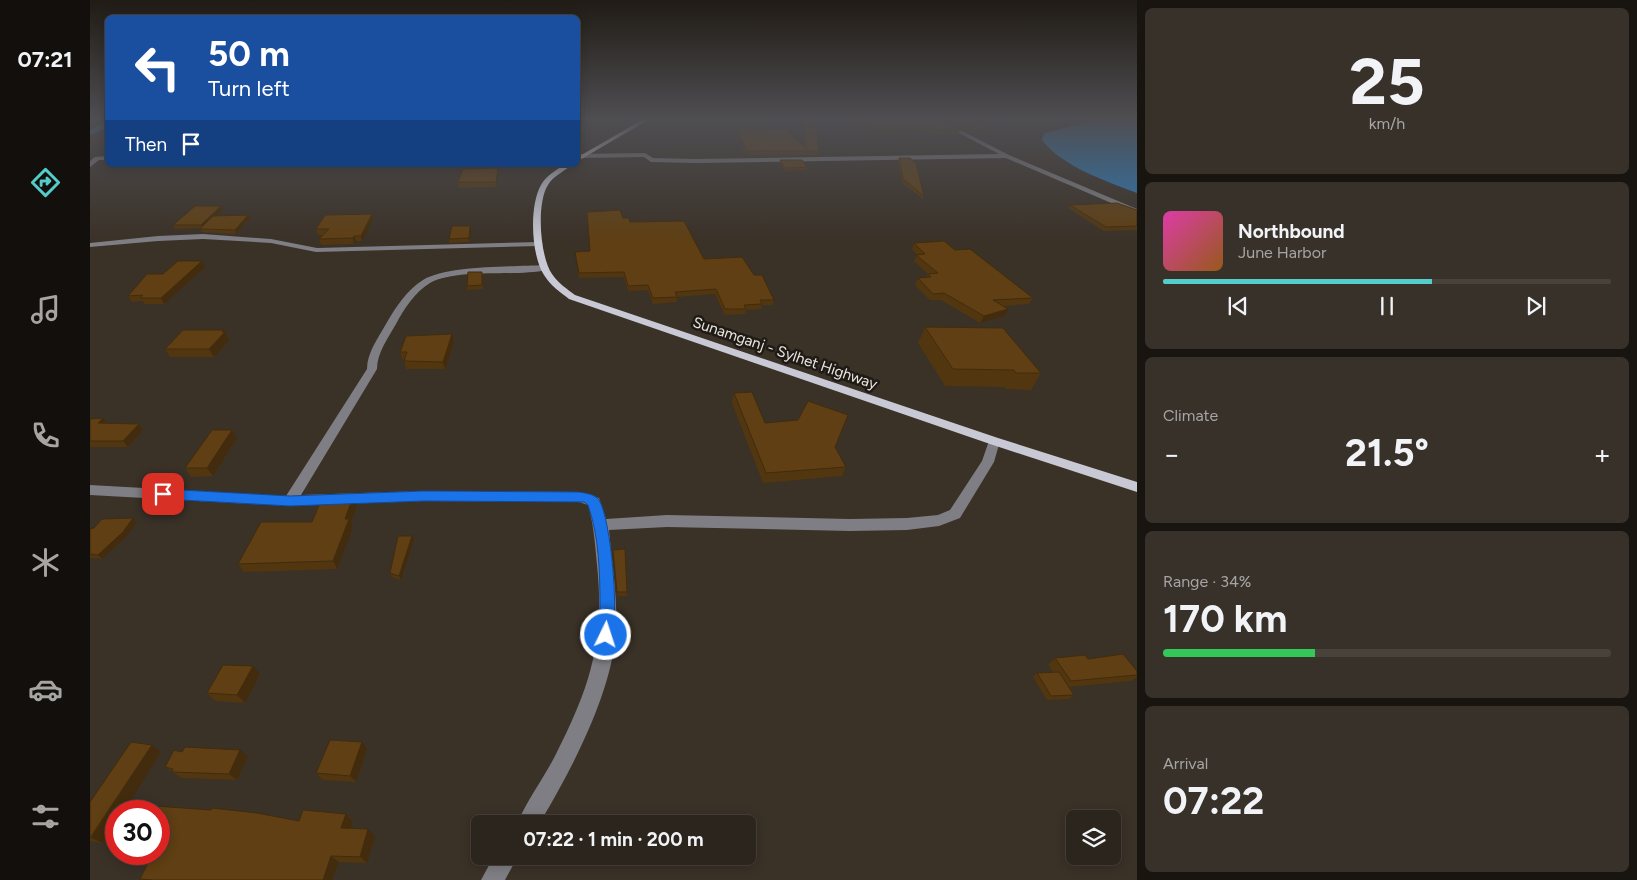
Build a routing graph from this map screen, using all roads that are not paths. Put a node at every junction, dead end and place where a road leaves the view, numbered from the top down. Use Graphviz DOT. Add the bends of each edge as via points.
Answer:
graph roads {
  1 [pos="1020,161"];
  2 [pos="565,167"];
  3 [pos="1137,212"];
  4 [pos="539,244"];
  5 [pos="90,245"];
  6 [pos="544,268"];
  7 [pos="994,441"];
  8 [pos="1137,487"];
  9 [pos="90,490"];
  10 [pos="290,501"];
  11 [pos="602,525"];
  12 [pos="533,815"];
  13 [pos="501,865"];
  14 [pos="492,880"];
  1 -- 3 [label="street"];
  2 -- 4 [label="main road, Sunamganj - Sylhet Highway" via="544,184 539,199"];
  4 -- 5 [label="street" via="316,250 235,236 158,237"];
  4 -- 6 [label="main road, Sunamganj - Sylhet Highway"];
  6 -- 7 [label="main road, Sunamganj - Sylhet Highway" via="554,283 572,297"];
  6 -- 10 [label="street" via="455,274 427,281 398,310 372,360 372,369"];
  7 -- 8 [label="main road, Sunamganj - Sylhet Highway"];
  7 -- 11 [label="street" via="988,462 969,494 955,514 939,520 908,524 667,521"];
  9 -- 10 [label="street"];
  10 -- 11 [label="street" via="424,496 578,496 594,502"];
  11 -- 12 [label="street" via="608,607 605,650 586,712 550,788"];
  13 -- 14 [label="street"];
}
